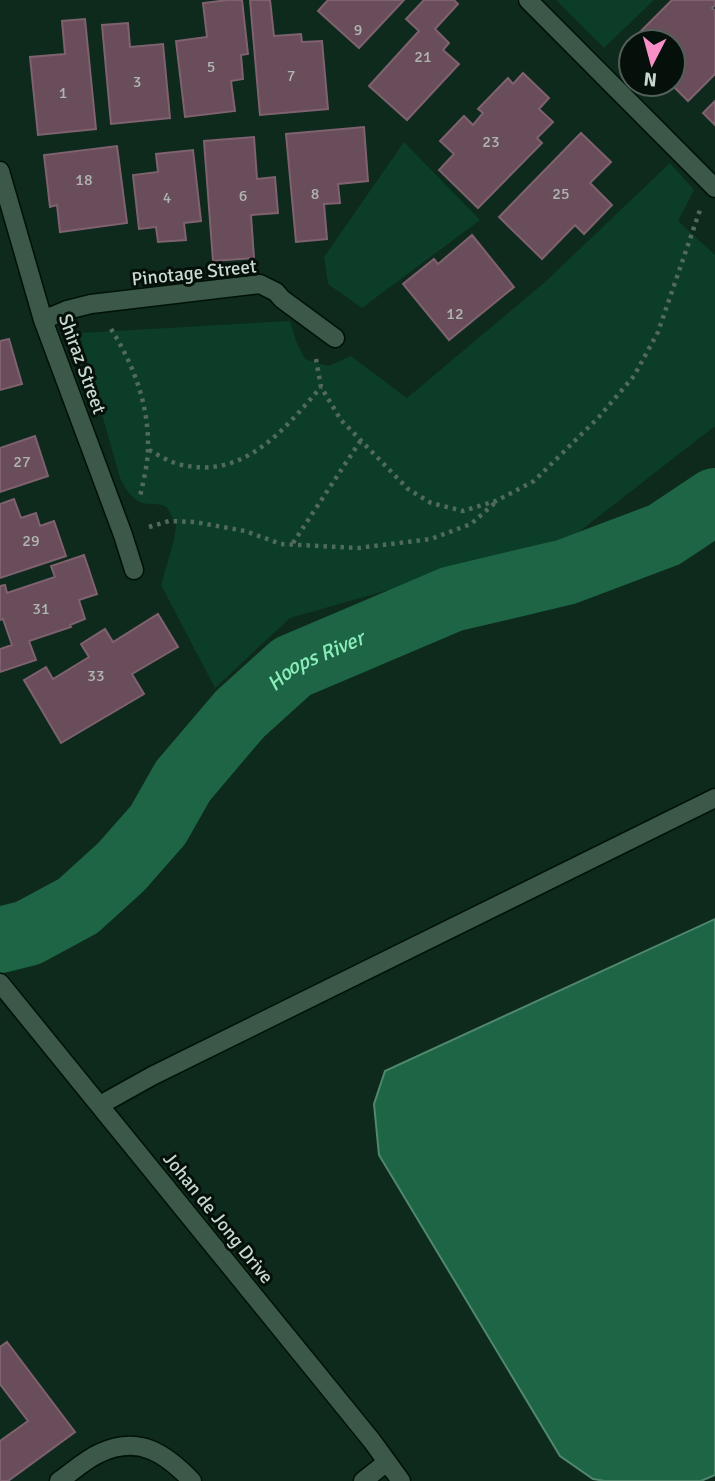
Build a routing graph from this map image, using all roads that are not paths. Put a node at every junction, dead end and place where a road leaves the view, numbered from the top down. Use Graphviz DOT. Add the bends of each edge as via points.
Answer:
graph roads {
  1 [pos="528,0"];
  2 [pos="0,171"];
  3 [pos="712,185"];
  4 [pos="43,320"];
  5 [pos="335,338"];
  6 [pos="134,570"];
  7 [pos="715,798"];
  8 [pos="0,983"];
  9 [pos="100,1105"];
  10 [pos="387,1461"];
  11 [pos="59,1481"];
  12 [pos="192,1481"];
  13 [pos="363,1481"];
  14 [pos="401,1481"];
  1 -- 3 [label="street"];
  2 -- 4 [label="street, Shiraz Street"];
  4 -- 5 [label="street, Pinotage Street" via="91,304 260,284"];
  4 -- 6 [label="street, Shiraz Street"];
  7 -- 9 [label="street"];
  8 -- 9 [label="street, Johan de Jong Drive"];
  9 -- 10 [label="street, Johan de Jong Drive"];
  10 -- 13 [label="street"];
  10 -- 14 [label="street, Johan de Jong Drive"];
  11 -- 12 [label="street" via="99,1453 136,1446 172,1460"];
}
